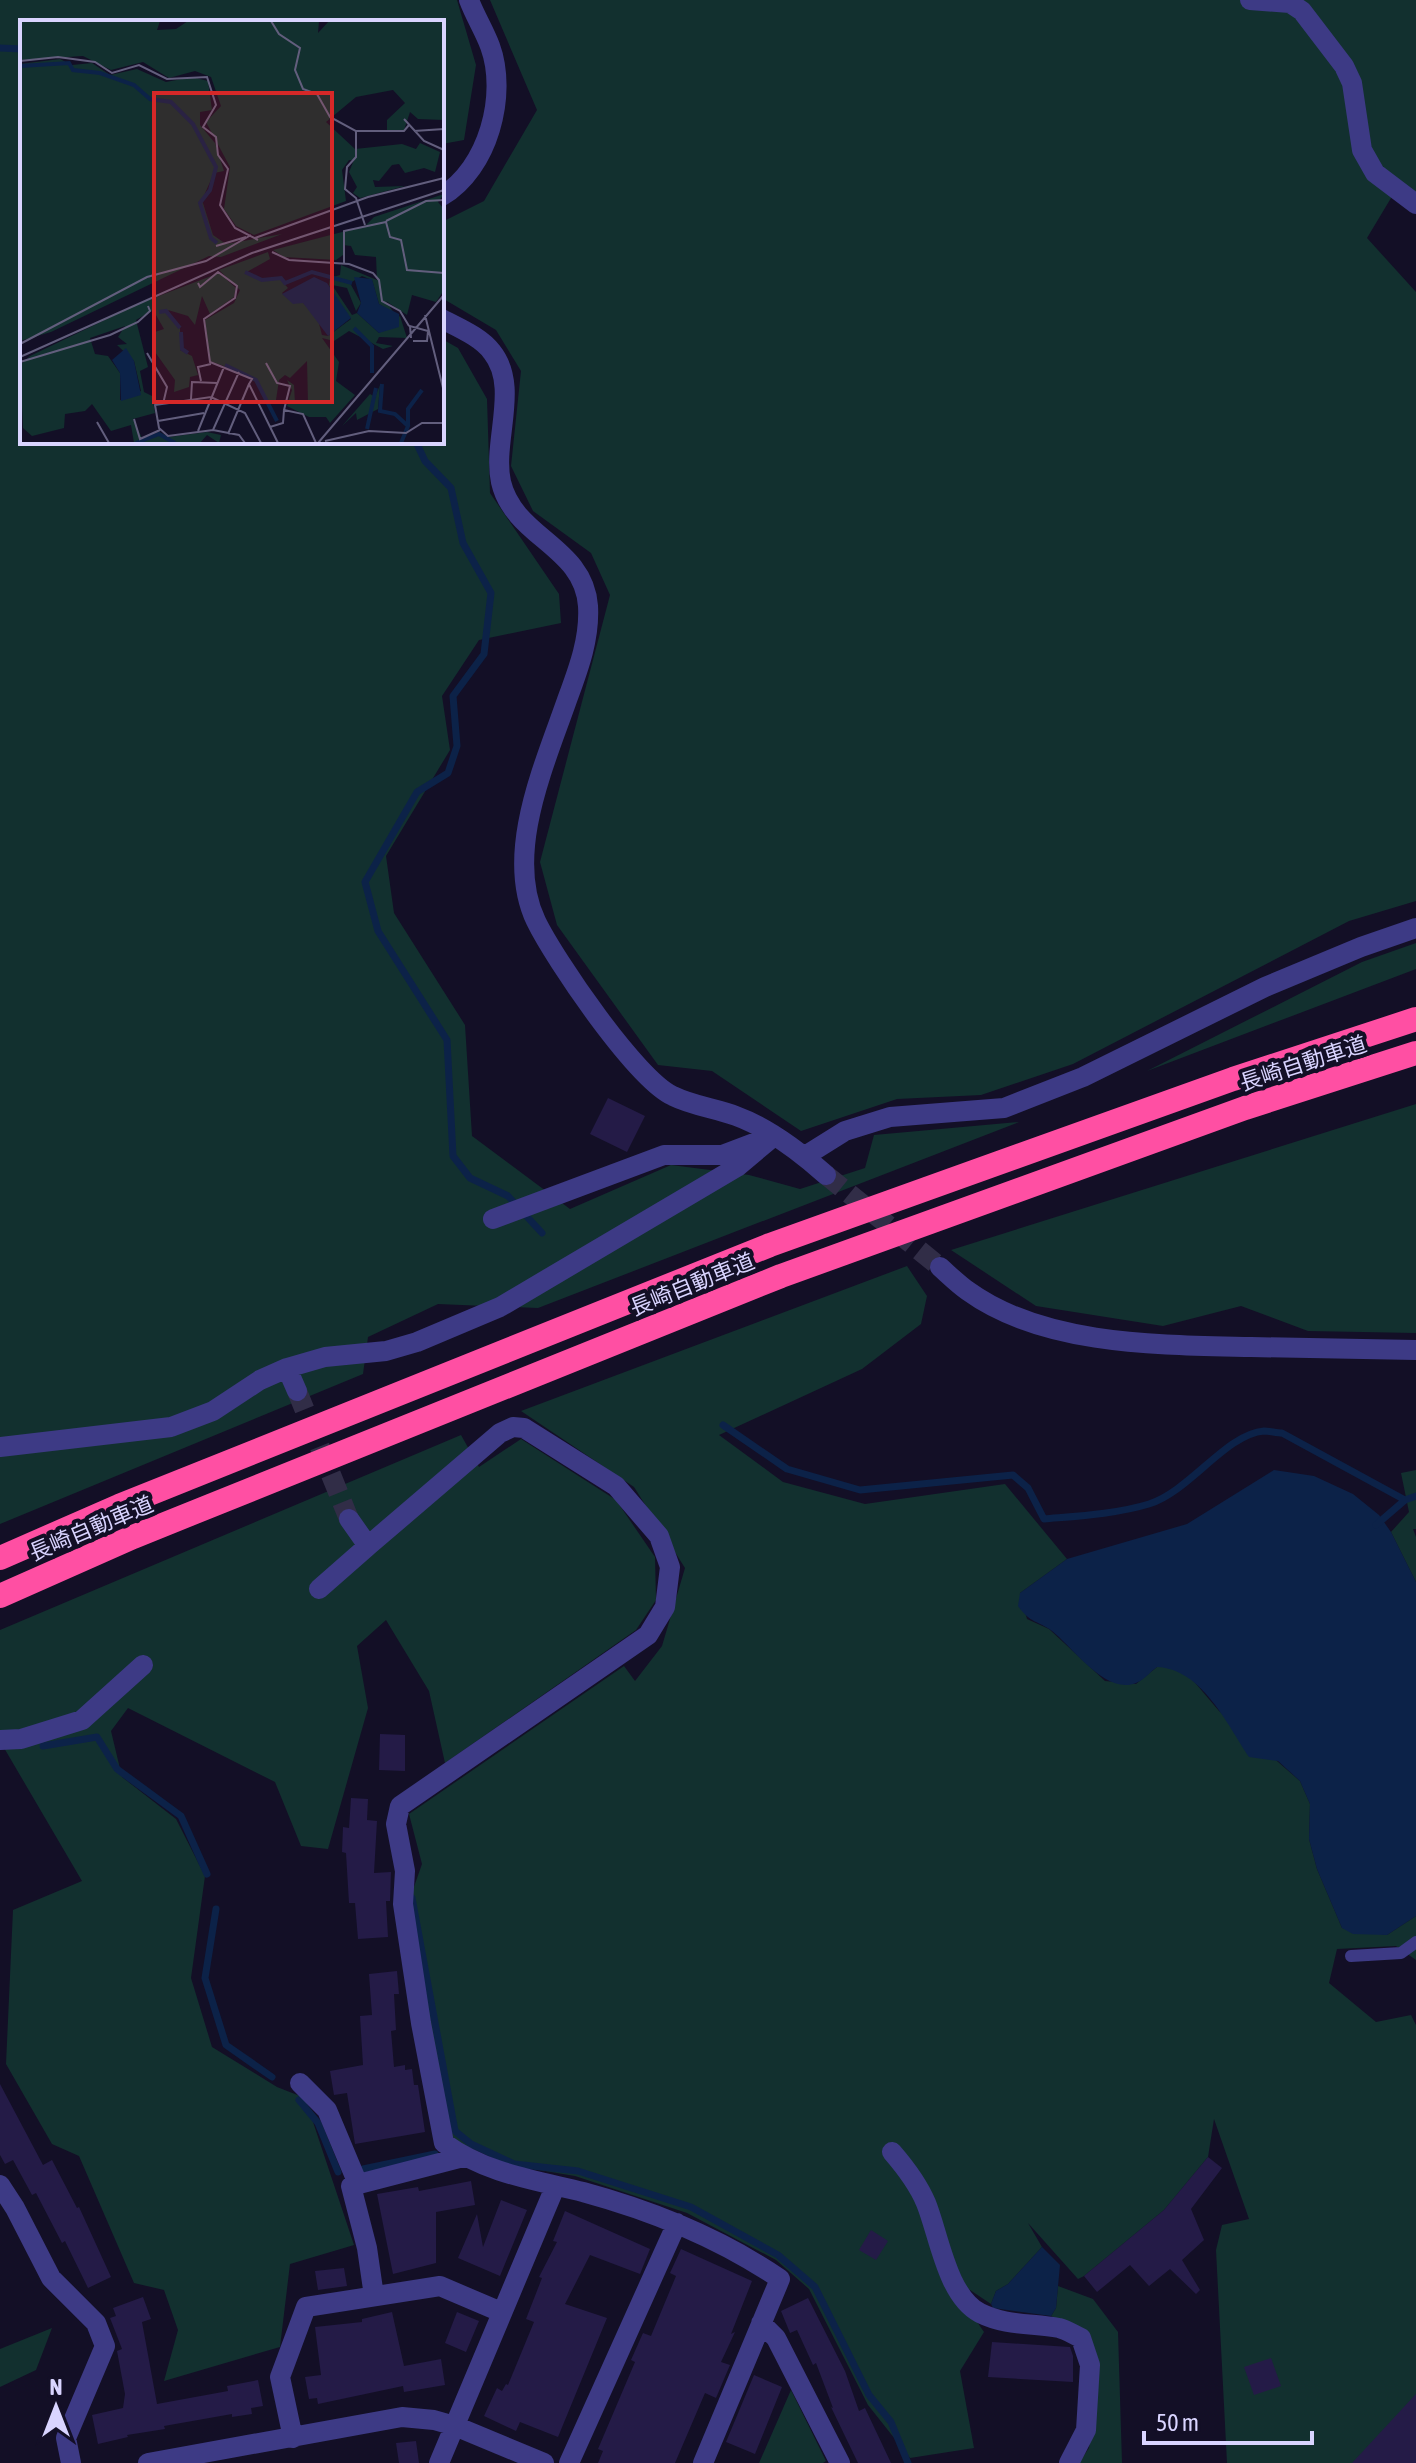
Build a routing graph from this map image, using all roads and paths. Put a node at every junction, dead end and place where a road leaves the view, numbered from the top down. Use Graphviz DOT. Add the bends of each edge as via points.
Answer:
graph roads {
  1 [pos="469,0"];
  2 [pos="1250,0"];
  3 [pos="444,194"];
  4 [pos="1416,204"];
  5 [pos="444,320"];
  6 [pos="1416,928"];
  7 [pos="1416,1019"];
  8 [pos="1416,1053"];
  9 [pos="774,1136"];
  10 [pos="805,1156"];
  11 [pos="826,1175"];
  12 [pos="493,1219"];
  13 [pos="940,1267"];
  14 [pos="1416,1350"];
  15 [pos="287,1368"];
  16 [pos="297,1391"];
  17 [pos="0,1447"];
  18 [pos="349,1519"];
  19 [pos="368,1546"];
  20 [pos="0,1558"];
  21 [pos="319,1589"];
  22 [pos="0,1596"];
  23 [pos="143,1665"];
  24 [pos="0,1740"];
  25 [pos="1416,1942"];
  26 [pos="1351,1956"];
  27 [pos="300,2083"];
  28 [pos="892,2152"];
  29 [pos="463,2157"];
  30 [pos="358,2184"];
  31 [pos="0,2185"];
  32 [pos="555,2187"];
  33 [pos="677,2223"];
  34 [pos="374,2296"];
  35 [pos="501,2312"];
  36 [pos="761,2323"];
  37 [pos="455,2426"];
  38 [pos="293,2438"];
  39 [pos="71,2463"];
  40 [pos="148,2463"];
  41 [pos="439,2463"];
  42 [pos="544,2463"];
  43 [pos="569,2463"];
  44 [pos="703,2463"];
  45 [pos="840,2463"];
  46 [pos="1069,2463"];
  1 -- 3 [label="street" via="490,46 497,100 472,169"];
  2 -- 4 [label="street" via="1290,3 1302,11 1352,83 1362,150 1375,173"];
  5 -- 9 [label="street" via="492,351 503,371 498,453 507,500 569,560 585,590 581,660 526,837 526,895 536,920 645,1076 669,1095 737,1116"];
  6 -- 10 [label="street" via="1265,987 1083,1077 1004,1108 890,1117 845,1131"];
  7 -- 20 [label="highway, 長崎自動車道" via="770,1245"];
  8 -- 22 [label="highway, 長崎自動車道" via="1245,1108 781,1276 133,1537"];
  9 -- 10 [label="street"];
  9 -- 12 [label="street" via="722,1155 664,1155"];
  9 -- 15 [label="street" via="737,1167 500,1307 386,1351 325,1357"];
  10 -- 11 [label="street"];
  13 -- 14 [label="street" via="969,1292 1003,1310 1078,1334 1151,1344"];
  15 -- 16 [label="street"];
  15 -- 17 [label="street" via="213,1411 171,1427"];
  18 -- 19 [label="street"];
  19 -- 21 [label="street"];
  19 -- 29 [label="street" via="513,1427 524,1428 616,1486 659,1536 670,1567 665,1607 648,1635 400,1806 396,1824 405,1871 403,1904 421,2023 444,2143"];
  23 -- 24 [label="street" via="82,1720 21,1739"];
  25 -- 26 [label="lane" via="1401,1953"];
  27 -- 30 [label="street" via="327,2110"];
  28 -- 46 [label="street" via="926,2202 958,2292 977,2312 1008,2323 1062,2328 1081,2338 1090,2365 1086,2430"];
  29 -- 30 [label="street"];
  29 -- 32 [label="street"];
  30 -- 34 [label="street" via="351,2186"];
  31 -- 39 [label="street" via="51,2278 96,2323 105,2346 66,2438"];
  32 -- 33 [label="street"];
  32 -- 35 [label="street"];
  33 -- 36 [label="street" via="745,2255 780,2279"];
  33 -- 43 [label="street"];
  34 -- 35 [label="street" via="440,2286"];
  34 -- 38 [label="street" via="306,2307 280,2377"];
  35 -- 37 [label="street"];
  36 -- 44 [label="street"];
  36 -- 45 [label="street" via="776,2338"];
  37 -- 38 [label="street" via="402,2417"];
  37 -- 41 [label="street"];
  37 -- 42 [label="street"];
  38 -- 40 [label="street"];
}
